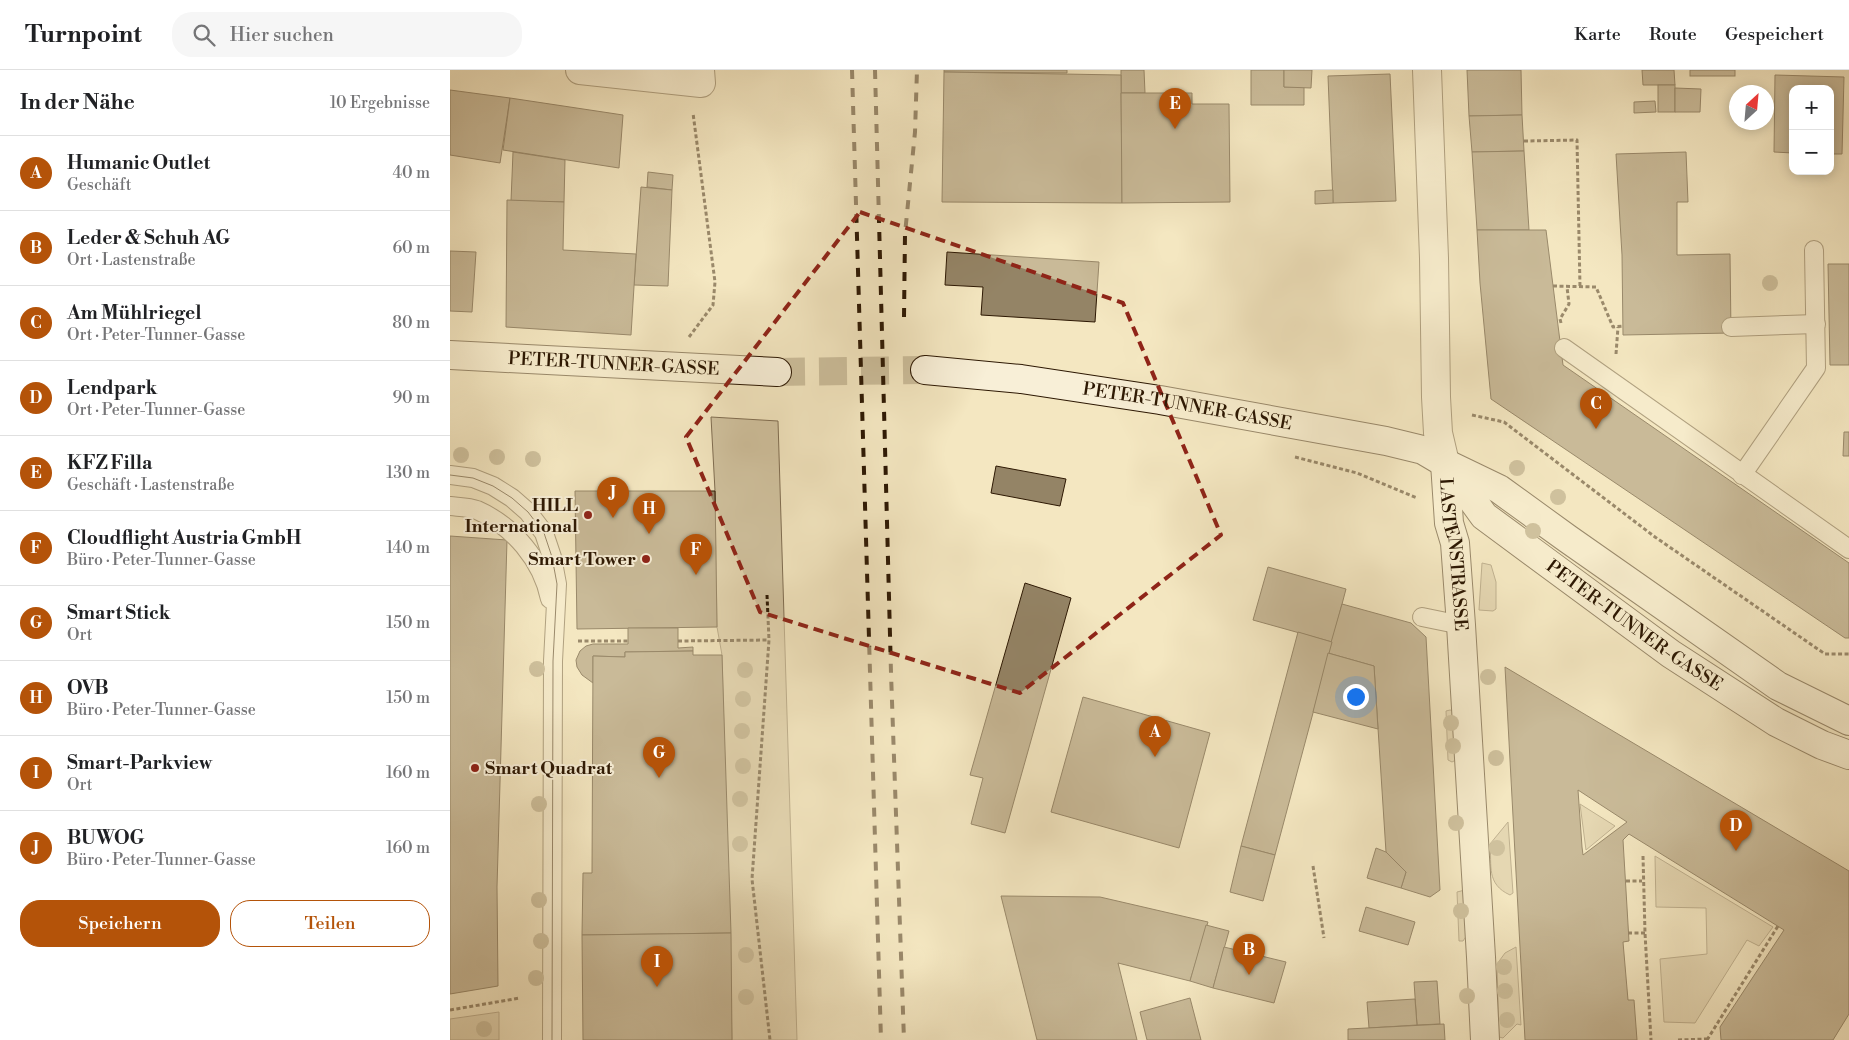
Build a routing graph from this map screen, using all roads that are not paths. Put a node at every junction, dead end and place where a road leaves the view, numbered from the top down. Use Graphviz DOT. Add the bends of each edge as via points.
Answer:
graph roads {
  1 [pos="580,70"];
  2 [pos="1427,70"];
  3 [pos="696,78"];
  4 [pos="1814,250"];
  5 [pos="1816,324"];
  6 [pos="1731,327"];
  7 [pos="1564,348"];
  8 [pos="450,355"];
  9 [pos="926,370"];
  10 [pos="778,372"];
  11 [pos="1445,463"];
  12 [pos="450,475"];
  13 [pos="1742,475"];
  14 [pos="450,506"];
  15 [pos="1849,549"];
  16 [pos="554,616"];
  17 [pos="1422,617"];
  18 [pos="1461,625"];
  19 [pos="1849,721"];
  20 [pos="1849,755"];
  21 [pos="552,1040"];
  22 [pos="1484,1040"];
  1 -- 3 [label="main road"];
  2 -- 11 [label="main road, LASTENSTRASSE" via="1436,397 1438,434"];
  4 -- 5 [label="lane"];
  5 -- 6 [label="lane"];
  5 -- 13 [label="lane" via="1816,368"];
  7 -- 13 [label="lane"];
  8 -- 10 [label="main road, PETER-TUNNER-GASSE"];
  9 -- 11 [label="main road, PETER-TUNNER-GASSE" via="1021,378 1279,421 1395,442 1423,450"];
  11 -- 18 [label="main road, LASTENSTRASSE"];
  11 -- 19 [label="main road, PETER-TUNNER-GASSE" via="1499,489 1778,686"];
  11 -- 20 [label="main road, PETER-TUNNER-GASSE" via="1484,516 1671,654 1776,722"];
  12 -- 16 [label="lane" via="473,478 493,486 528,512 544,533 557,584"];
  13 -- 15 [label="lane"];
  14 -- 16 [label="lane" via="475,509 497,521 520,542 536,560 548,588"];
  16 -- 21 [label="lane"];
  17 -- 18 [label="lane"];
  18 -- 22 [label="main road, LASTENSTRASSE"];
}
